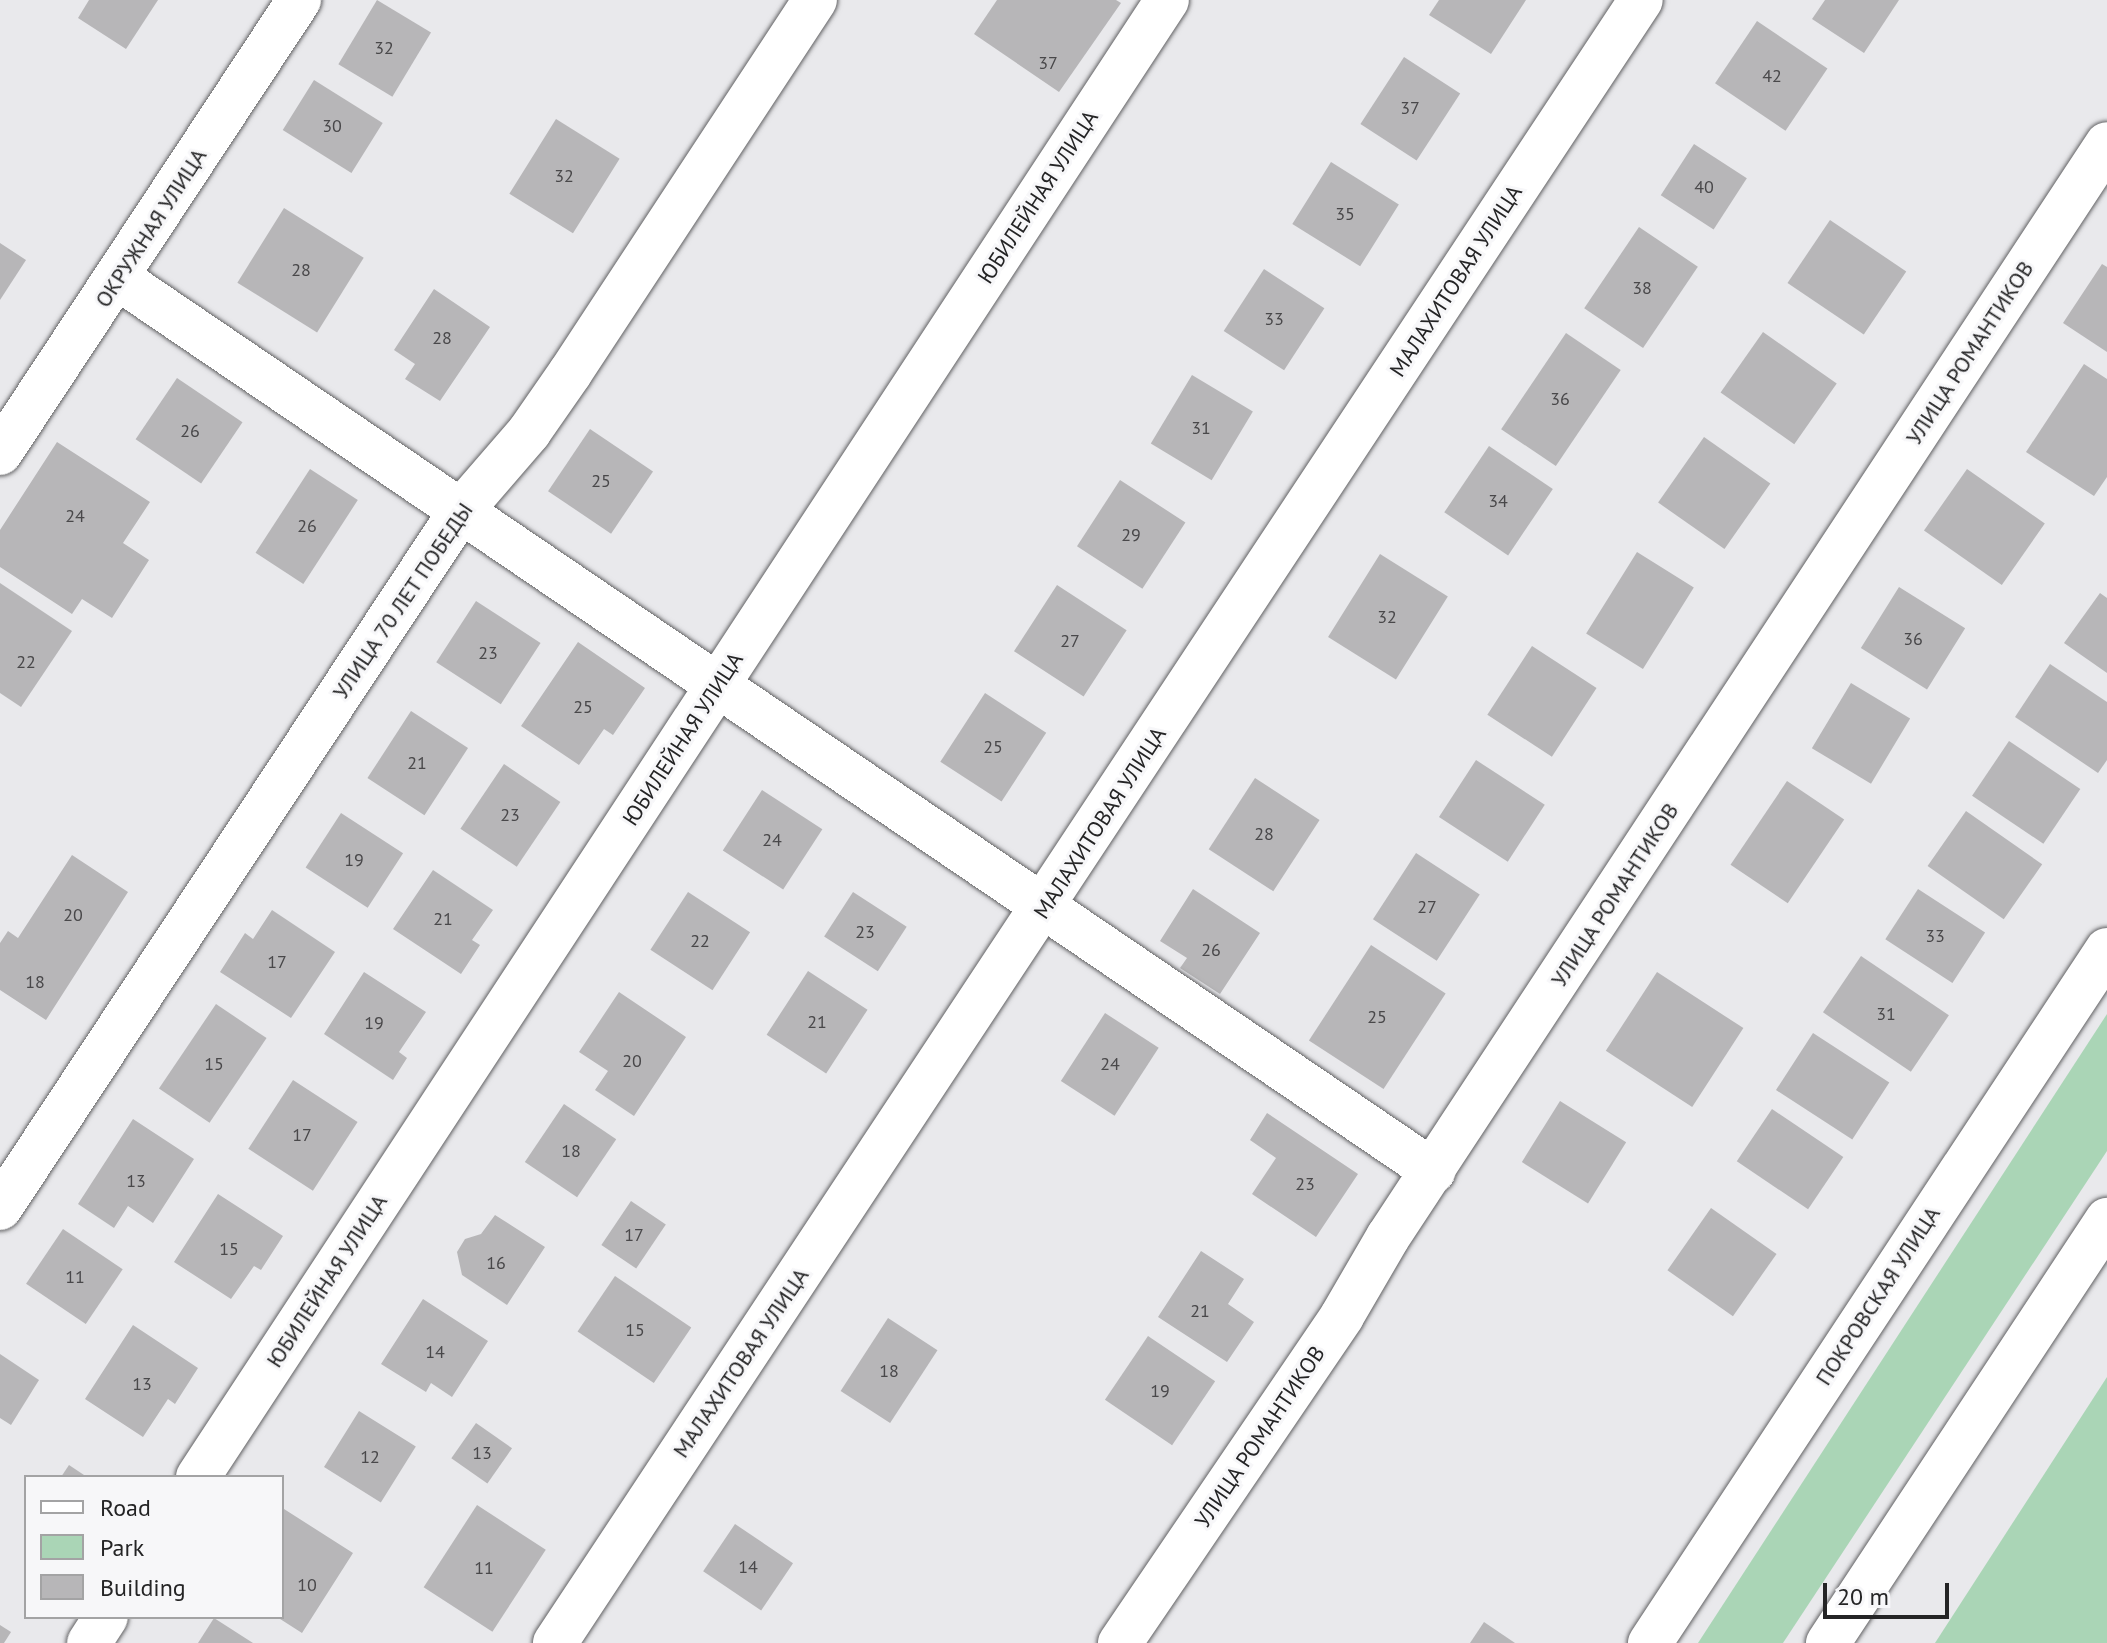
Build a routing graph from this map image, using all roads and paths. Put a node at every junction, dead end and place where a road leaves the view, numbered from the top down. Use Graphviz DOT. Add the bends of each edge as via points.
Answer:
graph roads {
  1 [pos="299,0"];
  2 [pos="815,0"];
  3 [pos="1167,0"];
  4 [pos="1641,0"];
  5 [pos="2107,144"];
  6 [pos="118,278"];
  7 [pos="0,453"];
  8 [pos="460,512"];
  9 [pos="719,685"];
  10 [pos="1045,907"];
  11 [pos="2107,950"];
  12 [pos="1433,1171"];
  13 [pos="0,1208"];
  14 [pos="2107,1220"];
  15 [pos="199,1475"];
  16 [pos="105,1619"];
  17 [pos="89,1643"];
  18 [pos="555,1643"];
  19 [pos="1120,1643"];
  20 [pos="1650,1643"];
  21 [pos="1828,1643"];
  1 -- 6 [label="street, ОКРУЖНАЯ УЛИЦА"];
  2 -- 8 [label="street, УЛИЦА 70 ЛЕТ ПОБЕДЫ" via="570,373 529,432"];
  3 -- 9 [label="street, ЮБИЛЕЙНАЯ УЛИЦА"];
  4 -- 10 [label="street, МАЛАХИТОВАЯ УЛИЦА"];
  5 -- 12 [label="street, УЛИЦА РОМАНТИКОВ"];
  6 -- 7 [label="street, ОКРУЖНАЯ УЛИЦА"];
  6 -- 8 [label="street"];
  8 -- 9 [label="street"];
  8 -- 13 [label="street, УЛИЦА 70 ЛЕТ ПОБЕДЫ"];
  9 -- 10 [label="street"];
  9 -- 15 [label="street, ЮБИЛЕЙНАЯ УЛИЦА"];
  10 -- 12 [label="street"];
  10 -- 18 [label="street, МАЛАХИТОВАЯ УЛИЦА"];
  11 -- 20 [label="street, ПОКРОВСКАЯ УЛИЦА"];
  12 -- 19 [label="street, УЛИЦА РОМАНТИКОВ"];
  14 -- 21 [label="street"];
  16 -- 17 [label="street"];
}
